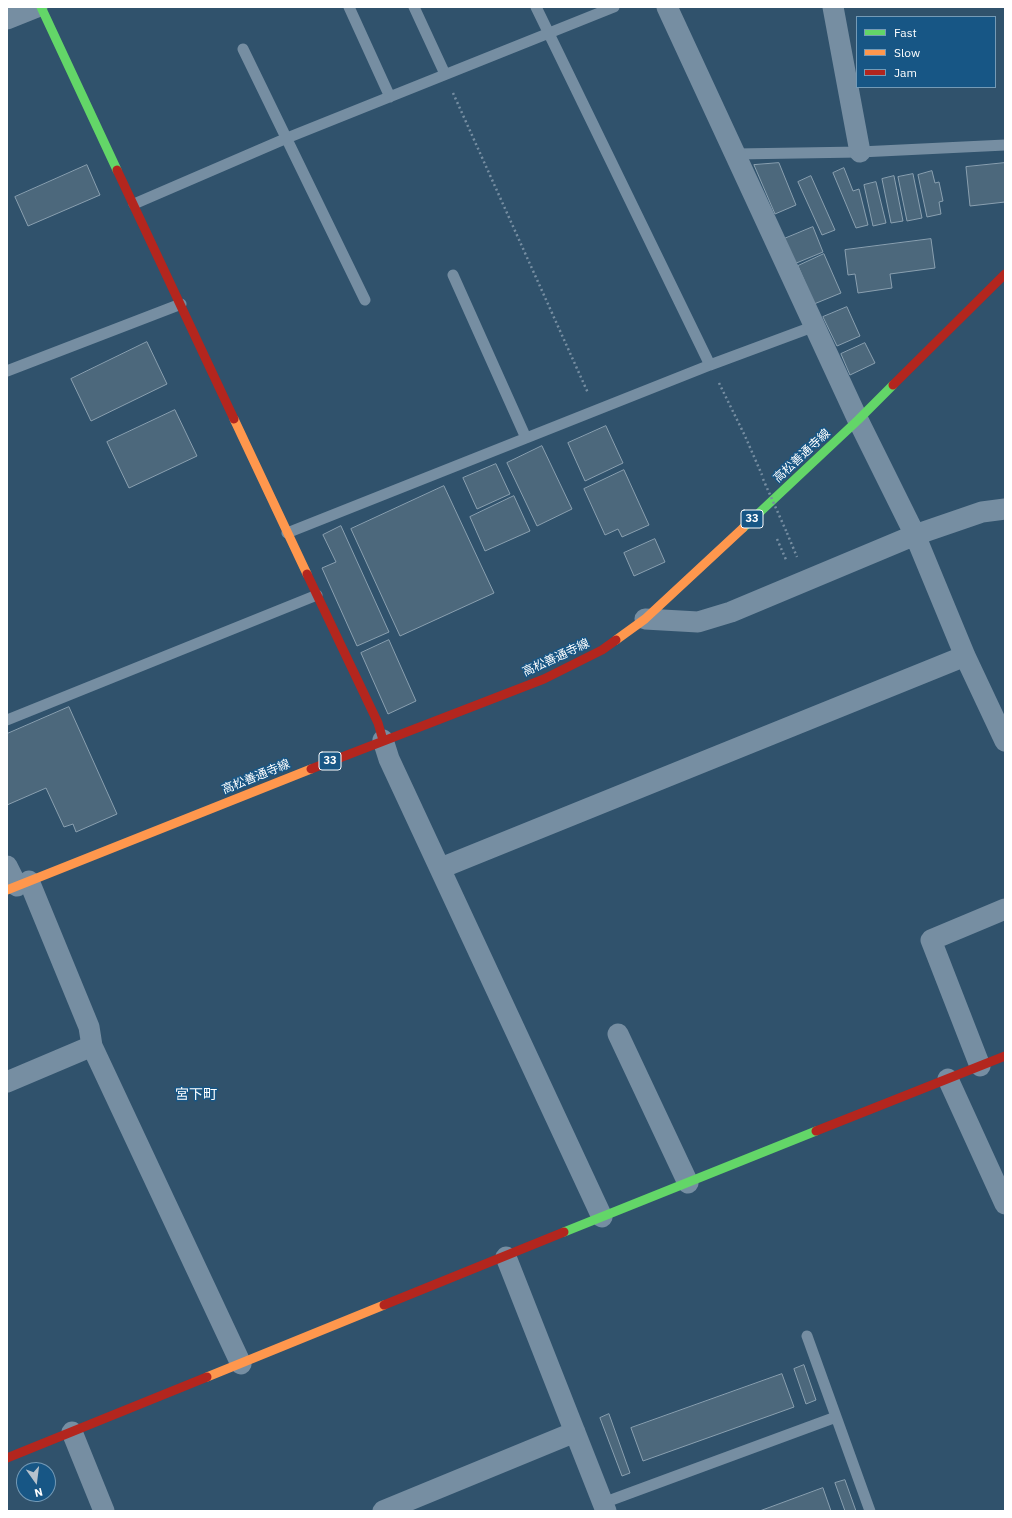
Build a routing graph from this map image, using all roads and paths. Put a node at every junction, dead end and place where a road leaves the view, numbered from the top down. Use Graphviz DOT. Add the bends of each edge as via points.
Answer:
graph roads {
  1 [pos="37,7"];
  2 [pos="41,7"];
  3 [pos="349,7"];
  4 [pos="414,7"];
  5 [pos="536,7"];
  6 [pos="614,7"];
  7 [pos="667,7"];
  8 [pos="833,7"];
  9 [pos="7,19"];
  10 [pos="548,35"];
  11 [pos="243,49"];
  12 [pos="445,74"];
  13 [pos="390,97"];
  14 [pos="287,138"];
  15 [pos="1005,145"];
  16 [pos="860,152"];
  17 [pos="736,154"];
  18 [pos="134,204"];
  19 [pos="1005,274"];
  20 [pos="453,275"];
  21 [pos="364,300"];
  22 [pos="180,304"];
  23 [pos="814,326"];
  24 [pos="710,365"];
  25 [pos="7,371"];
  26 [pos="596,411"];
  27 [pos="858,420"];
  28 [pos="526,438"];
  29 [pos="1005,509"];
  30 [pos="287,533"];
  31 [pos="916,535"];
  32 [pos="777,539"];
  33 [pos="796,555"];
  34 [pos="786,560"];
  35 [pos="317,595"];
  36 [pos="645,619"];
  37 [pos="965,656"];
  38 [pos="7,720"];
  39 [pos="383,740"];
  40 [pos="1005,741"];
  41 [pos="7,866"];
  42 [pos="441,868"];
  43 [pos="17,886"];
  44 [pos="1005,909"];
  45 [pos="618,1034"];
  46 [pos="92,1046"];
  47 [pos="1005,1056"];
  48 [pos="980,1066"];
  49 [pos="948,1079"];
  50 [pos="7,1082"];
  51 [pos="688,1183"];
  52 [pos="1005,1204"];
  53 [pos="602,1217"];
  54 [pos="506,1257"];
  55 [pos="807,1336"];
  56 [pos="241,1364"];
  57 [pos="836,1417"];
  58 [pos="72,1432"];
  59 [pos="575,1432"];
  60 [pos="7,1458"];
  61 [pos="605,1507"];
  62 [pos="104,1511"];
  63 [pos="383,1511"];
  64 [pos="870,1511"];
  1 -- 9 [label="street"];
  2 -- 18 [label="street"];
  3 -- 13 [label="lane"];
  4 -- 12 [label="lane"];
  5 -- 10 [label="lane"];
  6 -- 10 [label="lane"];
  7 -- 17 [label="street"];
  8 -- 16 [label="street"];
  10 -- 12 [label="lane"];
  10 -- 24 [label="lane"];
  11 -- 14 [label="lane"];
  12 -- 13 [label="lane"];
  12 -- 26 [label="path"];
  13 -- 14 [label="lane"];
  14 -- 18 [label="lane"];
  14 -- 21 [label="lane"];
  15 -- 16 [label="lane"];
  16 -- 17 [label="lane"];
  17 -- 23 [label="street"];
  18 -- 22 [label="street"];
  19 -- 27 [label="street, 高松善通寺線 / 33"];
  20 -- 28 [label="lane"];
  22 -- 25 [label="lane"];
  22 -- 30 [label="street"];
  23 -- 24 [label="lane"];
  23 -- 27 [label="street"];
  24 -- 26 [label="lane"];
  24 -- 33 [label="path, bridge" via="745,436"];
  26 -- 28 [label="lane"];
  27 -- 31 [label="street"];
  27 -- 36 [label="street, 高松善通寺線 / 33"];
  28 -- 30 [label="lane"];
  29 -- 31 [label="street" via="982,512"];
  30 -- 35 [label="street"];
  31 -- 36 [label="street" via="731,612 698,622"];
  31 -- 37 [label="street"];
  32 -- 34 [label="path"];
  35 -- 38 [label="lane"];
  35 -- 39 [label="street" via="378,723"];
  36 -- 39 [label="street, 高松善通寺線 / 33" via="602,650 544,679"];
  37 -- 40 [label="street"];
  37 -- 42 [label="street"];
  39 -- 42 [label="street"];
  39 -- 43 [label="street, 高松善通寺線 / 33"];
  41 -- 43 [label="street"];
  42 -- 53 [label="street"];
  43 -- 46 [label="street" via="89,1027"];
  44 -- 48 [label="street" via="931,940"];
  45 -- 51 [label="street"];
  46 -- 50 [label="street"];
  46 -- 56 [label="street"];
  47 -- 48 [label="street"];
  48 -- 49 [label="street"];
  49 -- 51 [label="street"];
  49 -- 52 [label="street"];
  51 -- 53 [label="street"];
  53 -- 54 [label="street"];
  54 -- 56 [label="street"];
  54 -- 59 [label="street"];
  55 -- 57 [label="lane"];
  56 -- 58 [label="street"];
  57 -- 61 [label="lane"];
  57 -- 64 [label="lane"];
  58 -- 60 [label="street"];
  58 -- 62 [label="street"];
  59 -- 61 [label="street"];
  59 -- 63 [label="street"];
}
